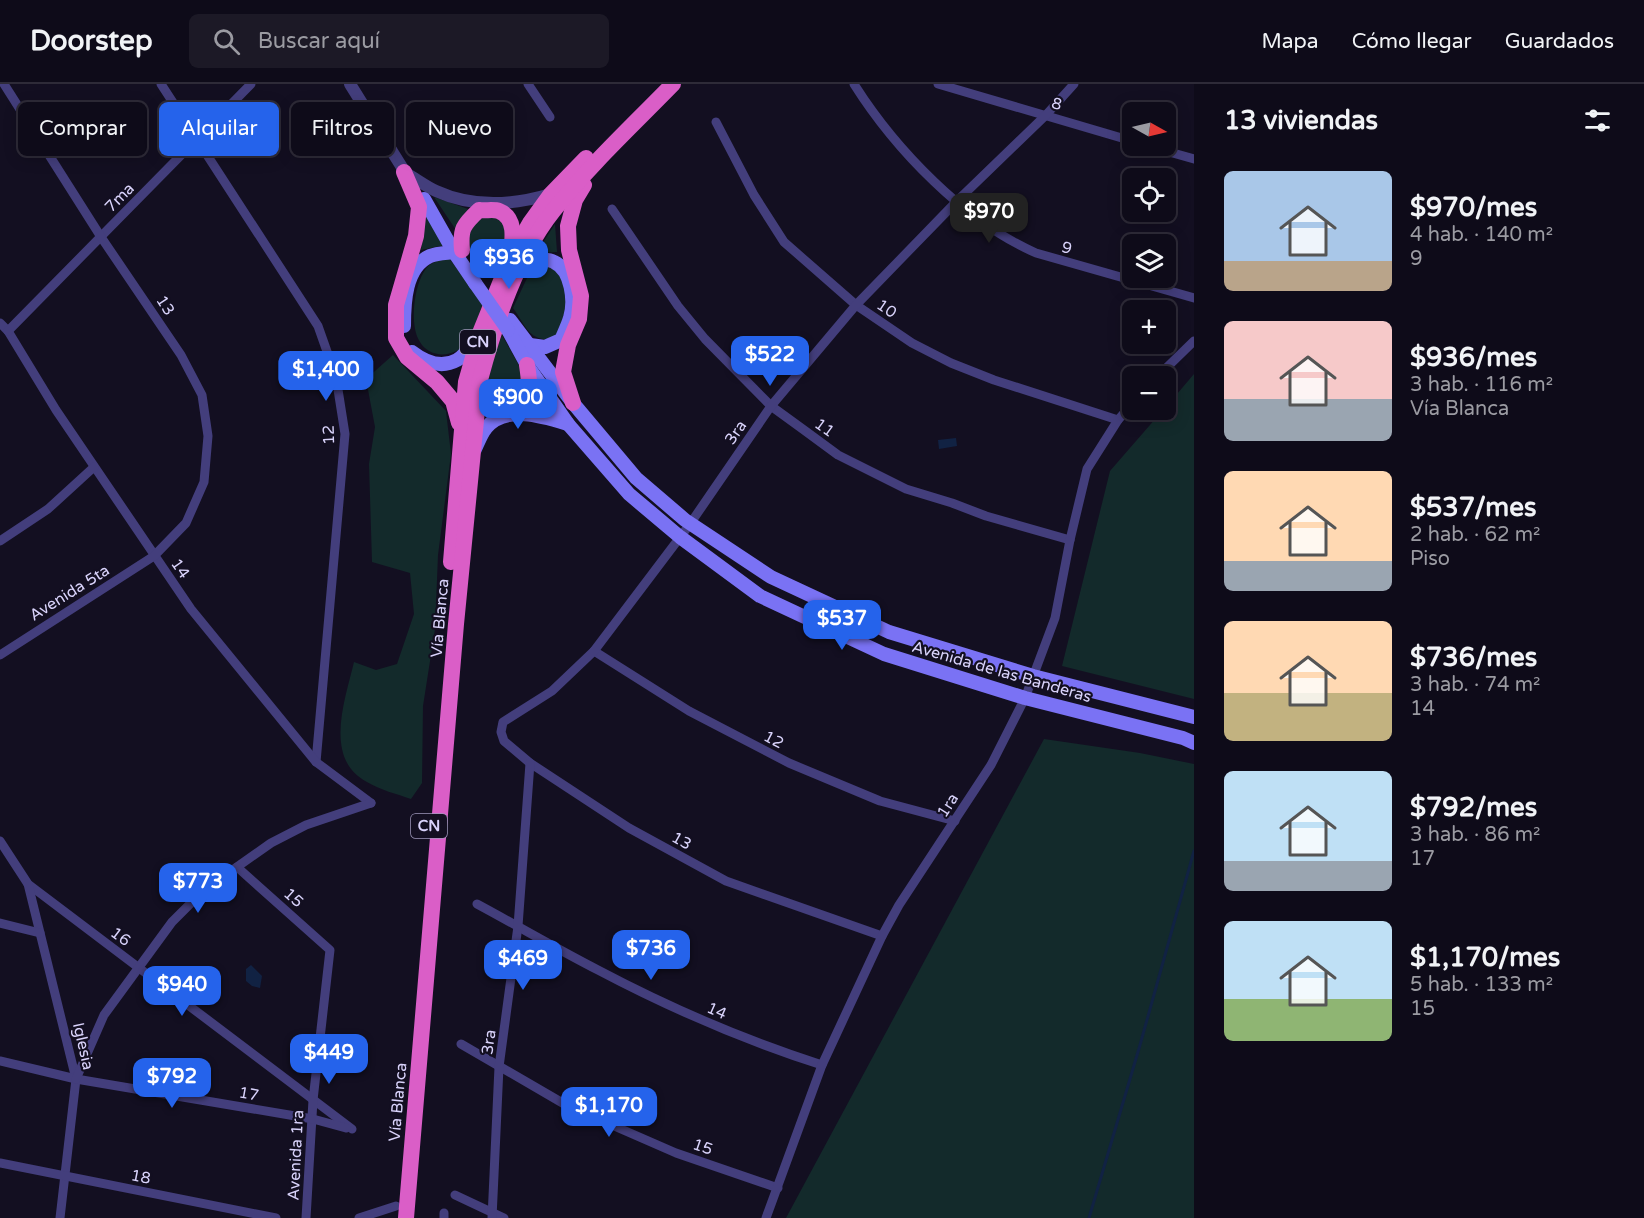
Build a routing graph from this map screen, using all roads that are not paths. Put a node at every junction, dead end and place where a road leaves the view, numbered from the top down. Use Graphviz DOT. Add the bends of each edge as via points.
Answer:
graph roads {
  1 [pos="4,84"];
  2 [pos="161,84"];
  3 [pos="251,84"];
  4 [pos="350,84"];
  5 [pos="528,84"];
  6 [pos="659,84"];
  7 [pos="673,84"];
  8 [pos="854,84"];
  9 [pos="938,84"];
  10 [pos="1074,84"];
  11 [pos="173,102"];
  12 [pos="233,102"];
  13 [pos="1046,115"];
  14 [pos="550,117"];
  15 [pos="716,122"];
  16 [pos="1122,138"];
  17 [pos="1176,154"];
  18 [pos="180,156"];
  19 [pos="208,156"];
  20 [pos="1194,159"];
  21 [pos="596,163"];
  22 [pos="404,172"];
  23 [pos="551,194"];
  24 [pos="424,199"];
  25 [pos="957,201"];
  26 [pos="612,208"];
  27 [pos="101,237"];
  28 [pos="458,251"];
  29 [pos="516,260"];
  30 [pos="1194,298"];
  31 [pos="856,305"];
  32 [pos="0,323"];
  33 [pos="509,325"];
  34 [pos="8,331"];
  35 [pos="480,333"];
  36 [pos="1194,341"];
  37 [pos="530,345"];
  38 [pos="527,365"];
  39 [pos="1168,366"];
  40 [pos="480,380"];
  41 [pos="573,404"];
  42 [pos="771,406"];
  43 [pos="1122,415"];
  44 [pos="1118,420"];
  45 [pos="568,424"];
  46 [pos="462,434"];
  47 [pos="472,454"];
  48 [pos="94,467"];
  49 [pos="690,524"];
  50 [pos="680,537"];
  51 [pos="1070,540"];
  52 [pos="0,541"];
  53 [pos="154,556"];
  54 [pos="594,651"];
  55 [pos="0,655"];
  56 [pos="1033,676"];
  57 [pos="1024,698"];
  58 [pos="1194,717"];
  59 [pos="503,722"];
  60 [pos="1194,743"];
  61 [pos="316,762"];
  62 [pos="530,763"];
  63 [pos="954,821"];
  64 [pos="0,841"];
  65 [pos="237,867"];
  66 [pos="28,884"];
  67 [pos="477,904"];
  68 [pos="0,923"];
  69 [pos="518,926"];
  70 [pos="40,933"];
  71 [pos="882,936"];
  72 [pos="330,951"];
  73 [pos="137,967"];
  74 [pos="461,1044"];
  75 [pos="0,1061"];
  76 [pos="822,1065"];
  77 [pos="499,1067"];
  78 [pos="76,1079"];
  79 [pos="313,1100"];
  80 [pos="313,1119"];
  81 [pos="352,1129"];
  82 [pos="0,1163"];
  83 [pos="65,1176"];
  84 [pos="778,1188"];
  85 [pos="455,1195"];
  86 [pos="399,1214"];
  87 [pos="492,1215"];
  88 [pos="60,1218"];
  89 [pos="276,1218"];
  90 [pos="306,1218"];
  91 [pos="359,1218"];
  92 [pos="504,1218"];
  93 [pos="766,1218"];
  1 -- 27 [label="street, 13"];
  2 -- 11 [label="street, 12"];
  3 -- 12 [label="street, 7ma"];
  4 -- 22 [label="street, Avenida de las Banderas"];
  5 -- 14 [label="street"];
  6 -- 23 [label="highway, Vía Blanca / CN"];
  7 -- 21 [label="highway, Vía Blanca / CN"];
  8 -- 25 [label="street, 9" via="923,173"];
  9 -- 13 [label="street, 8"];
  10 -- 13 [label="street, 3ra"];
  13 -- 16 [label="street, 8"];
  13 -- 25 [label="street, 3ra"];
  15 -- 31 [label="street, 10" via="753,195 784,242"];
  17 -- 20 [label="street"];
  18 -- 27 [label="street, 7ma"];
  19 -- 61 [label="street, 12" via="318,326 336,377 345,434"];
  21 -- 29 [label="highway, Vía Blanca / CN"];
  21 -- 41 [label="highway" via="575,200 568,226 569,250 581,296 579,319 568,345 563,372"];
  22 -- 23 [label="street" via="435,190 475,202 527,201"];
  22 -- 24 [label="street, Avenida de las Banderas"];
  22 -- 46 [label="highway" via="419,207 416,236 396,305 396,338 407,357 453,401"];
  23 -- 29 [label="highway, Vía Blanca / CN" via="530,223"];
  24 -- 28 [label="main road, Avenida de las Banderas"];
  25 -- 30 [label="street, 9" via="996,232 1036,253"];
  25 -- 31 [label="street, 3ra"];
  26 -- 42 [label="street, 11" via="678,306"];
  27 -- 34 [label="street, 7ma"];
  27 -- 53 [label="street, 13" via="181,355 202,395 208,436 204,482 186,523"];
  28 -- 29 [label="highway" via="466,222 479,210 499,211 512,224"];
  28 -- 33 [label="main road, Avenida de las Banderas, bridge"];
  28 -- 35 [label="main road" via="430,255 418,264 408,283 403,336 411,352 424,361 442,364 459,359"];
  29 -- 35 [label="highway, Vía Blanca / CN"];
  29 -- 37 [label="main road" via="555,262 565,272 572,292 571,316 561,340 545,347"];
  29 -- 40 [label="highway, Vía Blanca / CN"];
  31 -- 42 [label="street, 3ra"];
  31 -- 44 [label="street, 10" via="912,343 951,363"];
  32 -- 34 [label="street, 14"];
  33 -- 37 [label="main road, Avenida de las Banderas"];
  33 -- 38 [label="main road, Avenida de las Banderas"];
  34 -- 48 [label="street, 14"];
  35 -- 46 [label="highway, Vía Blanca / CN" via="466,382"];
  36 -- 39 [label="street"];
  37 -- 41 [label="main road, Avenida de las Banderas"];
  38 -- 40 [label="highway" via="530,386 526,399 516,407 503,410 489,400"];
  38 -- 45 [label="main road, Avenida de las Banderas"];
  40 -- 47 [label="highway, Vía Blanca / CN"];
  41 -- 49 [label="main road, Avenida de las Banderas" via="636,478"];
  42 -- 49 [label="street, 3ra"];
  42 -- 51 [label="street, 11" via="838,455 906,489"];
  43 -- 44 [label="street, 1ra"];
  44 -- 51 [label="street, 1ra" via="1087,469"];
  45 -- 47 [label="main road" via="540,415 501,418 486,427"];
  45 -- 50 [label="main road, Avenida de las Banderas" via="629,494"];
  46 -- 86 [label="highway, Vía Blanca / CN"];
  47 -- 86 [label="highway, Vía Blanca / CN"];
  48 -- 52 [label="street" via="48,509"];
  48 -- 53 [label="street, 14"];
  49 -- 50 [label="street, 3ra"];
  49 -- 56 [label="main road, Avenida de las Banderas" via="771,577 889,632"];
  50 -- 54 [label="street, 3ra"];
  50 -- 57 [label="main road, Avenida de las Banderas" via="760,596 884,654"];
  51 -- 56 [label="street, 1ra" via="1055,618"];
  53 -- 55 [label="street, Avenida 5ta"];
  53 -- 61 [label="street, 14" via="191,609"];
  54 -- 59 [label="street, 3ra" via="552,690"];
  54 -- 63 [label="street, 12" via="689,711 789,763 880,801"];
  56 -- 57 [label="street, 1ra"];
  56 -- 58 [label="main road, Avenida de las Banderas"];
  57 -- 60 [label="main road, Avenida de las Banderas"];
  57 -- 63 [label="street, 1ra" via="991,765"];
  59 -- 62 [label="street, 13" via="504,741"];
  61 -- 65 [label="street, 14" via="370,803 306,825"];
  62 -- 69 [label="street, 3ra"];
  62 -- 71 [label="street, 13" via="629,828 726,882"];
  63 -- 71 [label="street, 1ra"];
  64 -- 66 [label="street, 16"];
  65 -- 72 [label="street, 15"];
  65 -- 73 [label="street" via="172,922"];
  66 -- 70 [label="street, Iglesia"];
  66 -- 73 [label="street, 16"];
  67 -- 69 [label="street, 14"];
  68 -- 70 [label="street"];
  69 -- 76 [label="street, 14" via="703,1021"];
  69 -- 77 [label="street, 3ra"];
  70 -- 78 [label="street, Iglesia"];
  71 -- 76 [label="street, 1ra"];
  72 -- 79 [label="street, Avenida 1ra"];
  73 -- 78 [label="street" via="104,1015"];
  73 -- 79 [label="street, 16"];
  74 -- 77 [label="street, 15"];
  75 -- 78 [label="street, 17"];
  76 -- 84 [label="street, 1ra"];
  77 -- 84 [label="street, 15" via="566,1105 676,1153"];
  77 -- 87 [label="street, 3ra"];
  78 -- 80 [label="street, 17"];
  78 -- 83 [label="street, Iglesia"];
  79 -- 80 [label="street, Avenida 1ra"];
  79 -- 81 [label="street, 16"];
  80 -- 81 [label="street, 17"];
  80 -- 90 [label="street, Avenida 1ra"];
  82 -- 83 [label="street, 18"];
  83 -- 88 [label="street, Iglesia"];
  83 -- 89 [label="street, 18"];
  84 -- 93 [label="street, 1ra"];
  85 -- 87 [label="street"];
  86 -- 91 [label="street"];
  87 -- 92 [label="street"];
}
